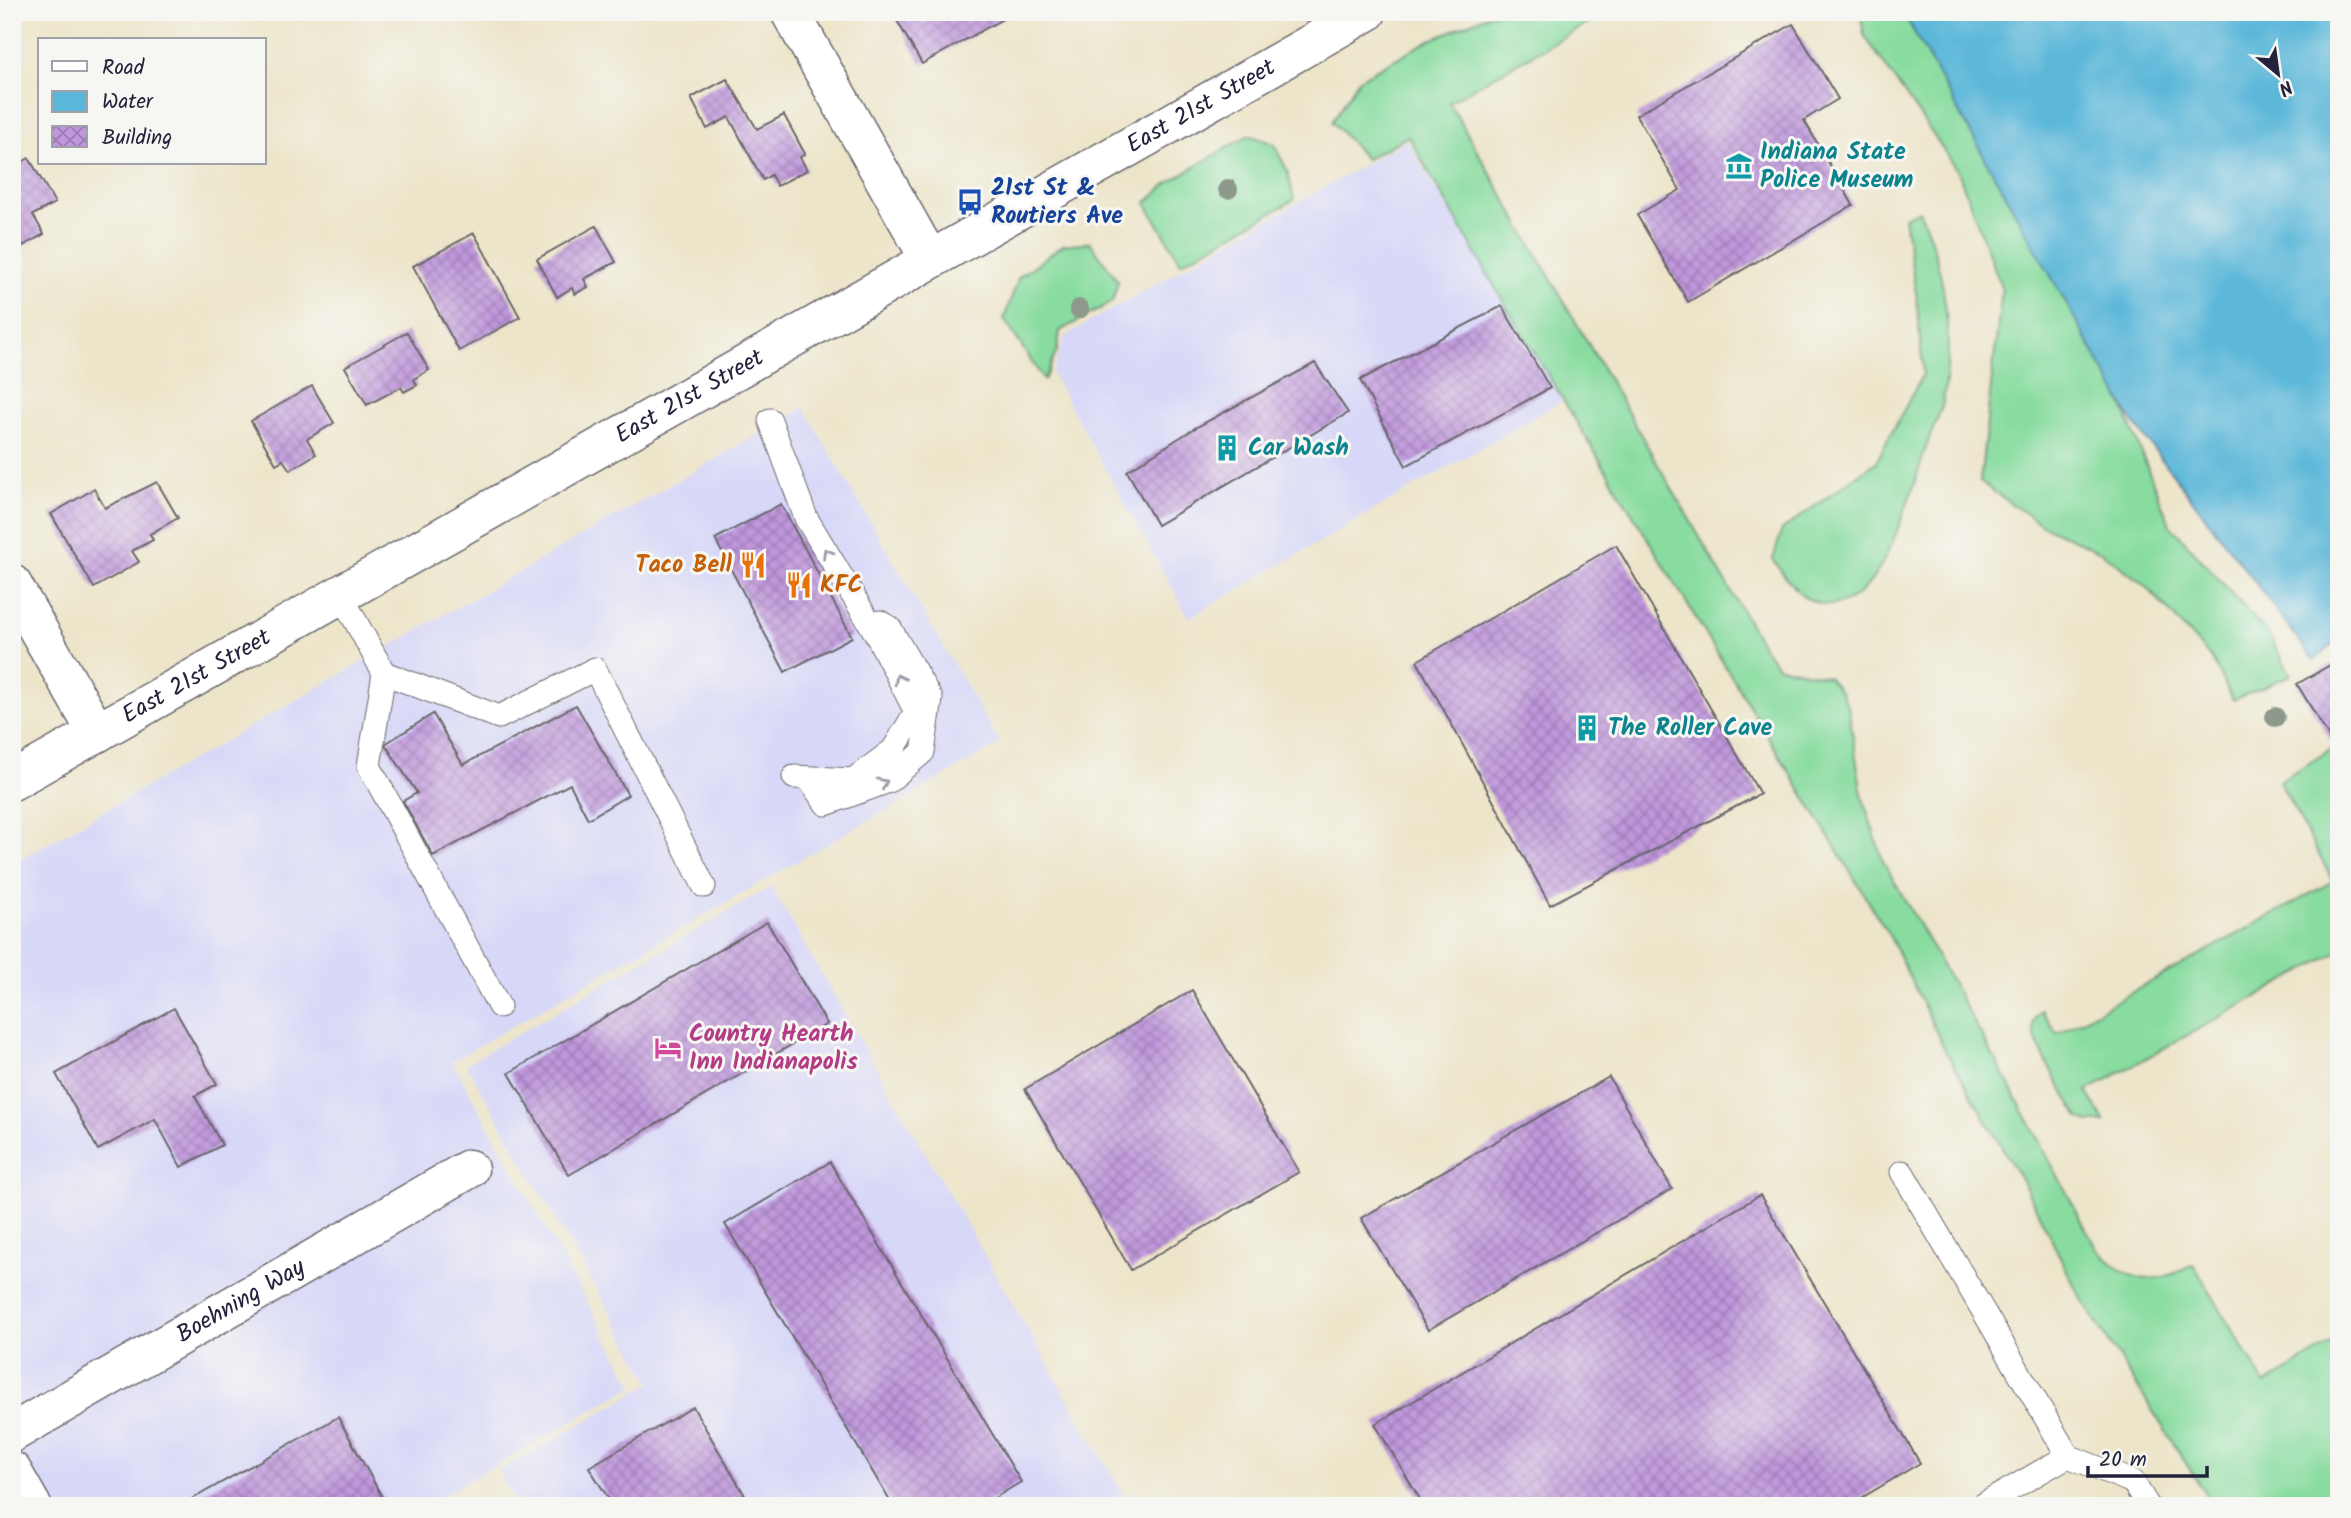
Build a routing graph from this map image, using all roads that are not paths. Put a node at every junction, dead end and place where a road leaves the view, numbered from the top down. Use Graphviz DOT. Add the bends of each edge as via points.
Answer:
graph roads {
  1 [pos="790,12"];
  2 [pos="1367,12"];
  3 [pos="930,260"];
  4 [pos="770,420"];
  5 [pos="12,584"];
  6 [pos="341,595"];
  7 [pos="384,673"];
  8 [pos="97,733"];
  9 [pos="801,777"];
  10 [pos="12,781"];
  11 [pos="704,886"];
  12 [pos="499,1006"];
  13 [pos="469,1169"];
  14 [pos="1902,1172"];
  15 [pos="12,1433"];
  16 [pos="2068,1456"];
  17 [pos="12,1471"];
  18 [pos="32,1506"];
  19 [pos="1981,1506"];
  20 [pos="2148,1506"];
  1 -- 3 [label="main road"];
  2 -- 3 [label="main road, East 21st Street"];
  3 -- 6 [label="main road, East 21st Street"];
  9 -- 4 [label="lane, one-way" via="853,780 893,750 916,712 806,518"];
  5 -- 8 [label="main road"];
  6 -- 7 [label="lane"];
  6 -- 8 [label="main road, East 21st Street"];
  7 -- 11 [label="lane" via="499,717 595,670"];
  7 -- 12 [label="lane" via="369,765"];
  8 -- 10 [label="main road, East 21st Street"];
  13 -- 15 [label="main road, Boehning Way"];
  14 -- 16 [label="lane"];
  16 -- 19 [label="lane"];
  16 -- 20 [label="lane" via="2133,1482"];
  17 -- 18 [label="main road"];
}
